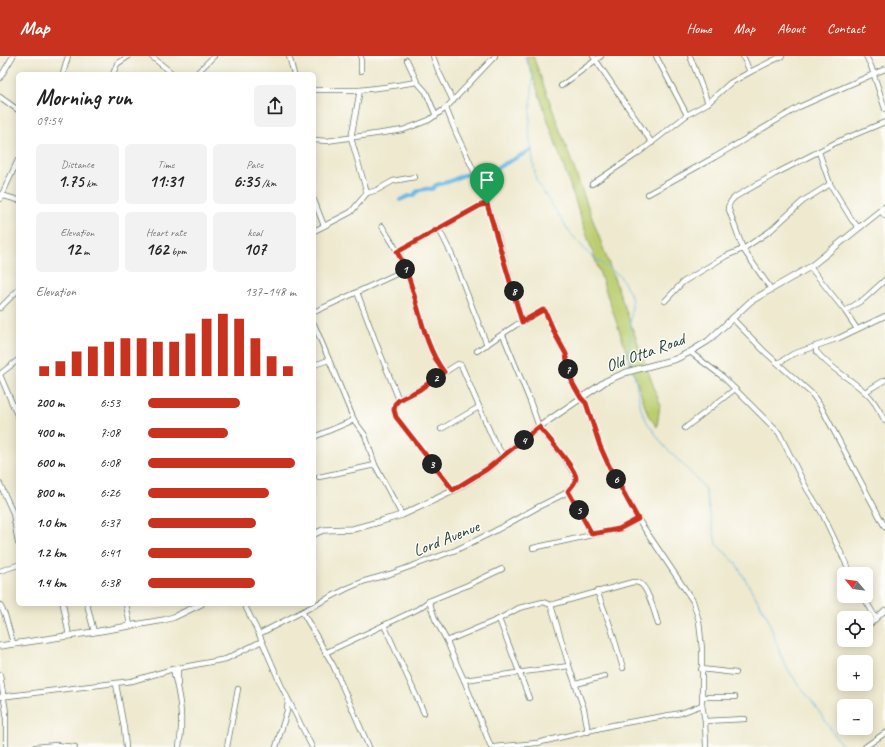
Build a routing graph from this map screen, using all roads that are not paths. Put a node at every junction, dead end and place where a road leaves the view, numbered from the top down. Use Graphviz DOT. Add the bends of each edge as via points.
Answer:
graph roads {
  1 [pos="13,56"];
  2 [pos="68,56"];
  3 [pos="120,56"];
  4 [pos="129,56"];
  5 [pos="150,56"];
  6 [pos="214,56"];
  7 [pos="289,56"];
  8 [pos="361,56"];
  9 [pos="433,56"];
  10 [pos="495,56"];
  11 [pos="601,56"];
  12 [pos="656,56"];
  13 [pos="690,56"];
  14 [pos="743,56"];
  15 [pos="782,56"];
  16 [pos="866,56"];
  17 [pos="595,58"];
  18 [pos="407,60"];
  19 [pos="117,64"];
  20 [pos="885,69"];
  21 [pos="361,71"];
  22 [pos="64,72"];
  23 [pos="114,72"];
  24 [pos="170,72"];
  25 [pos="198,72"];
  26 [pos="293,72"];
  27 [pos="750,72"];
  28 [pos="873,74"];
  29 [pos="1,75"];
  30 [pos="417,82"];
  31 [pos="561,86"];
  32 [pos="316,90"];
  33 [pos="360,90"];
  34 [pos="0,97"];
  35 [pos="453,100"];
  36 [pos="708,103"];
  37 [pos="446,108"];
  38 [pos="16,109"];
  39 [pos="885,109"];
  40 [pos="687,115"];
  41 [pos="436,116"];
  42 [pos="885,122"];
  43 [pos="351,138"];
  44 [pos="316,140"];
  45 [pos="652,143"];
  46 [pos="819,152"];
  47 [pos="16,164"];
  48 [pos="415,177"];
  49 [pos="592,184"];
  50 [pos="830,184"];
  51 [pos="367,193"];
  52 [pos="648,194"];
  53 [pos="1,197"];
  54 [pos="16,200"];
  55 [pos="487,204"];
  56 [pos="316,205"];
  57 [pos="883,209"];
  58 [pos="885,216"];
  59 [pos="324,226"];
  60 [pos="382,226"];
  61 [pos="859,228"];
  62 [pos="439,229"];
  63 [pos="316,230"];
  64 [pos="743,249"];
  65 [pos="397,252"];
  66 [pos="810,267"];
  67 [pos="405,270"];
  68 [pos="885,280"];
  69 [pos="771,289"];
  70 [pos="16,292"];
  71 [pos="357,292"];
  72 [pos="665,301"];
  73 [pos="0,308"];
  74 [pos="316,311"];
  75 [pos="845,311"];
  76 [pos="885,316"];
  77 [pos="732,318"];
  78 [pos="522,322"];
  79 [pos="316,329"];
  80 [pos="857,329"];
  81 [pos="503,335"];
  82 [pos="487,345"];
  83 [pos="816,346"];
  84 [pos="477,351"];
  85 [pos="690,352"];
  86 [pos="329,360"];
  87 [pos="16,362"];
  88 [pos="778,363"];
  89 [pos="316,364"];
  90 [pos="444,372"];
  91 [pos="0,374"];
  92 [pos="885,380"];
  93 [pos="735,390"];
  94 [pos="865,392"];
  95 [pos="581,398"];
  96 [pos="399,400"];
  97 [pos="16,406"];
  98 [pos="479,407"];
  99 [pos="354,420"];
  100 [pos="885,421"];
  101 [pos="539,427"];
  102 [pos="685,428"];
  103 [pos="441,429"];
  104 [pos="316,436"];
  105 [pos="503,455"];
  106 [pos="375,465"];
  107 [pos="319,477"];
  108 [pos="0,484"];
  109 [pos="453,490"];
  110 [pos="568,491"];
  111 [pos="402,515"];
  112 [pos="638,519"];
  113 [pos="885,527"];
  114 [pos="16,531"];
  115 [pos="316,533"];
  116 [pos="592,534"];
  117 [pos="533,548"];
  118 [pos="16,566"];
  119 [pos="848,567"];
  120 [pos="502,569"];
  121 [pos="0,571"];
  122 [pos="597,591"];
  123 [pos="429,601"];
  124 [pos="867,603"];
  125 [pos="0,605"];
  126 [pos="316,605"];
  127 [pos="551,605"];
  128 [pos="63,606"];
  129 [pos="88,606"];
  130 [pos="126,606"];
  131 [pos="197,606"];
  132 [pos="245,606"];
  133 [pos="315,606"];
  134 [pos="885,610"];
  135 [pos="303,613"];
  136 [pos="876,618"];
  137 [pos="499,619"];
  138 [pos="873,621"];
  139 [pos="658,624"];
  140 [pos="130,625"];
  141 [pos="384,625"];
  142 [pos="94,632"];
  143 [pos="259,634"];
  144 [pos="69,636"];
  145 [pos="262,641"];
  146 [pos="448,641"];
  147 [pos="13,643"];
  148 [pos="0,646"];
  149 [pos="325,653"];
  150 [pos="569,666"];
  151 [pos="178,668"];
  152 [pos="623,668"];
  153 [pos="173,669"];
  154 [pos="701,669"];
  155 [pos="520,672"];
  156 [pos="736,673"];
  157 [pos="0,675"];
  158 [pos="605,676"];
  159 [pos="464,680"];
  160 [pos="116,684"];
  161 [pos="576,684"];
  162 [pos="238,689"];
  163 [pos="178,691"];
  164 [pos="2,696"];
  165 [pos="703,697"];
  166 [pos="735,697"];
  167 [pos="529,698"];
  168 [pos="288,700"];
  169 [pos="702,705"];
  170 [pos="424,713"];
  171 [pos="745,719"];
  172 [pos="705,721"];
  173 [pos="588,732"];
  174 [pos="885,733"];
  175 [pos="537,745"];
  176 [pos="56,746"];
  177 [pos="6,747"];
  178 [pos="35,747"];
  179 [pos="74,747"];
  180 [pos="126,747"];
  181 [pos="179,747"];
  182 [pos="227,747"];
  183 [pos="276,747"];
  184 [pos="312,747"];
  185 [pos="369,747"];
  186 [pos="491,747"];
  187 [pos="494,747"];
  188 [pos="706,747"];
  189 [pos="864,747"];
  1 -- 29 [label="street"];
  2 -- 22 [label="street"];
  3 -- 19 [label="street"];
  4 -- 19 [label="street"];
  5 -- 24 [label="street"];
  6 -- 25 [label="street"];
  7 -- 26 [label="street"];
  8 -- 21 [label="street"];
  9 -- 35 [label="street"];
  10 -- 35 [label="street"];
  11 -- 17 [label="street"];
  12 -- 40 [label="street"];
  13 -- 36 [label="street"];
  14 -- 27 [label="street"];
  15 -- 27 [label="street"];
  16 -- 28 [label="street"];
  17 -- 31 [label="street"];
  17 -- 45 [label="street"];
  18 -- 30 [label="street"];
  19 -- 23 [label="street"];
  20 -- 28 [label="street"];
  27 -- 36 [label="street" via="730,83"];
  28 -- 39 [label="street"];
  28 -- 52 [label="street" via="799,107"];
  30 -- 33 [label="street"];
  30 -- 41 [label="street" via="426,92"];
  32 -- 33 [label="street"];
  33 -- 43 [label="street"];
  34 -- 38 [label="street"];
  35 -- 37 [label="street"];
  36 -- 40 [label="street"];
  37 -- 41 [label="street"];
  37 -- 55 [label="street"];
  40 -- 45 [label="street"];
  41 -- 43 [label="street" via="403,130"];
  42 -- 46 [label="street"];
  43 -- 44 [label="street"];
  43 -- 51 [label="street"];
  45 -- 49 [label="street"];
  46 -- 50 [label="street"];
  46 -- 64 [label="street" via="775,174 731,201 728,207"];
  47 -- 53 [label="street"];
  48 -- 51 [label="street" via="393,181"];
  50 -- 61 [label="street"];
  50 -- 64 [label="street" via="803,201 770,231"];
  51 -- 59 [label="street" via="351,212"];
  53 -- 54 [label="street"];
  55 -- 62 [label="street"];
  55 -- 78 [label="street"];
  56 -- 59 [label="street"];
  57 -- 58 [label="street"];
  57 -- 61 [label="street, Old Otta Road"];
  59 -- 63 [label="street"];
  60 -- 65 [label="street"];
  61 -- 66 [label="street, Old Otta Road"];
  62 -- 65 [label="street"];
  62 -- 82 [label="street" via="452,255"];
  64 -- 69 [label="street"];
  64 -- 72 [label="street" via="726,256 683,282"];
  65 -- 67 [label="street"];
  66 -- 69 [label="street, Old Otta Road"];
  66 -- 75 [label="street"];
  67 -- 71 [label="street"];
  67 -- 90 [label="street" via="430,348"];
  68 -- 75 [label="street" via="864,299"];
  69 -- 77 [label="street, Old Otta Road" via="751,301"];
  70 -- 73 [label="street"];
  71 -- 74 [label="street"];
  71 -- 96 [label="street"];
  75 -- 80 [label="street"];
  76 -- 80 [label="street"];
  77 -- 85 [label="street, Old Otta Road" via="708,341"];
  77 -- 88 [label="street"];
  78 -- 81 [label="street"];
  78 -- 95 [label="street" via="545,311 566,354 571,379"];
  79 -- 86 [label="street"];
  80 -- 83 [label="street"];
  81 -- 82 [label="street"];
  81 -- 101 [label="street"];
  82 -- 84 [label="street"];
  83 -- 88 [label="street"];
  83 -- 94 [label="street" via="816,352 834,370"];
  85 -- 93 [label="street" via="723,377"];
  85 -- 95 [label="street, Old Otta Road" via="676,359 621,374"];
  86 -- 89 [label="street"];
  86 -- 99 [label="street"];
  87 -- 91 [label="street"];
  88 -- 113 [label="street" via="811,393 820,405"];
  90 -- 96 [label="street" via="419,390"];
  90 -- 98 [label="street" via="458,364 461,365"];
  91 -- 97 [label="street"];
  92 -- 94 [label="street"];
  93 -- 102 [label="street"];
  93 -- 119 [label="street" via="779,433"];
  94 -- 100 [label="street"];
  95 -- 101 [label="street, Old Otta Road"];
  95 -- 112 [label="street" via="586,403 609,466"];
  96 -- 109 [label="street" via="395,404 396,417"];
  98 -- 103 [label="street"];
  98 -- 105 [label="street"];
  99 -- 104 [label="street"];
  99 -- 106 [label="street" via="365,435"];
  101 -- 105 [label="street, Old Otta Road"];
  101 -- 110 [label="street" via="576,476 576,483"];
  105 -- 109 [label="street, Old Otta Road" via="487,469"];
  106 -- 107 [label="street"];
  106 -- 111 [label="street"];
  108 -- 114 [label="street" via="13,513"];
  109 -- 111 [label="street, Old Otta Road"];
  110 -- 116 [label="street"];
  110 -- 126 [label="street, Lord Avenue" via="456,550 365,581"];
  111 -- 115 [label="street, Old Otta Road" via="353,529 323,530"];
  112 -- 116 [label="street" via="619,529"];
  112 -- 154 [label="street" via="693,601 699,621"];
  116 -- 117 [label="street"];
  118 -- 121 [label="street"];
  120 -- 123 [label="street"];
  122 -- 127 [label="street"];
  122 -- 139 [label="street" via="633,582 642,585"];
  122 -- 152 [label="street"];
  123 -- 141 [label="street"];
  123 -- 146 [label="street" via="435,619"];
  124 -- 136 [label="street"];
  125 -- 147 [label="street"];
  127 -- 137 [label="street" via="543,602 519,608"];
  127 -- 150 [label="street"];
  128 -- 144 [label="street"];
  129 -- 142 [label="street"];
  130 -- 140 [label="street"];
  131 -- 140 [label="street" via="169,619"];
  132 -- 143 [label="street"];
  133 -- 135 [label="street, Lord Avenue"];
  134 -- 136 [label="street"];
  135 -- 143 [label="street, Lord Avenue"];
  135 -- 149 [label="street"];
  136 -- 138 [label="street"];
  137 -- 146 [label="street"];
  137 -- 155 [label="street"];
  140 -- 142 [label="street"];
  141 -- 149 [label="street"];
  141 -- 170 [label="street"];
  142 -- 144 [label="street"];
  143 -- 145 [label="street"];
  144 -- 147 [label="street"];
  145 -- 151 [label="street" via="226,659"];
  145 -- 168 [label="street"];
  146 -- 159 [label="street"];
  147 -- 148 [label="street"];
  149 -- 185 [label="street" via="333,665"];
  150 -- 155 [label="street"];
  150 -- 161 [label="street"];
  151 -- 153 [label="street"];
  151 -- 163 [label="street"];
  153 -- 160 [label="street"];
  153 -- 163 [label="street"];
  154 -- 156 [label="street"];
  154 -- 165 [label="street"];
  155 -- 159 [label="street"];
  155 -- 167 [label="street"];
  157 -- 164 [label="street"];
  158 -- 161 [label="street"];
  159 -- 186 [label="street"];
  160 -- 164 [label="street"];
  160 -- 180 [label="street"];
  161 -- 173 [label="street"];
  162 -- 182 [label="street"];
  163 -- 181 [label="street" via="182,706"];
  164 -- 177 [label="street" via="6,712"];
  165 -- 166 [label="street"];
  165 -- 169 [label="street"];
  168 -- 183 [label="street"];
  168 -- 184 [label="street"];
  169 -- 172 [label="street"];
  169 -- 173 [label="street" via="681,713"];
  171 -- 172 [label="street"];
  172 -- 188 [label="street"];
  173 -- 175 [label="street"];
  174 -- 189 [label="street"];
  175 -- 187 [label="street"];
  176 -- 178 [label="street"];
  176 -- 179 [label="street"];
}
